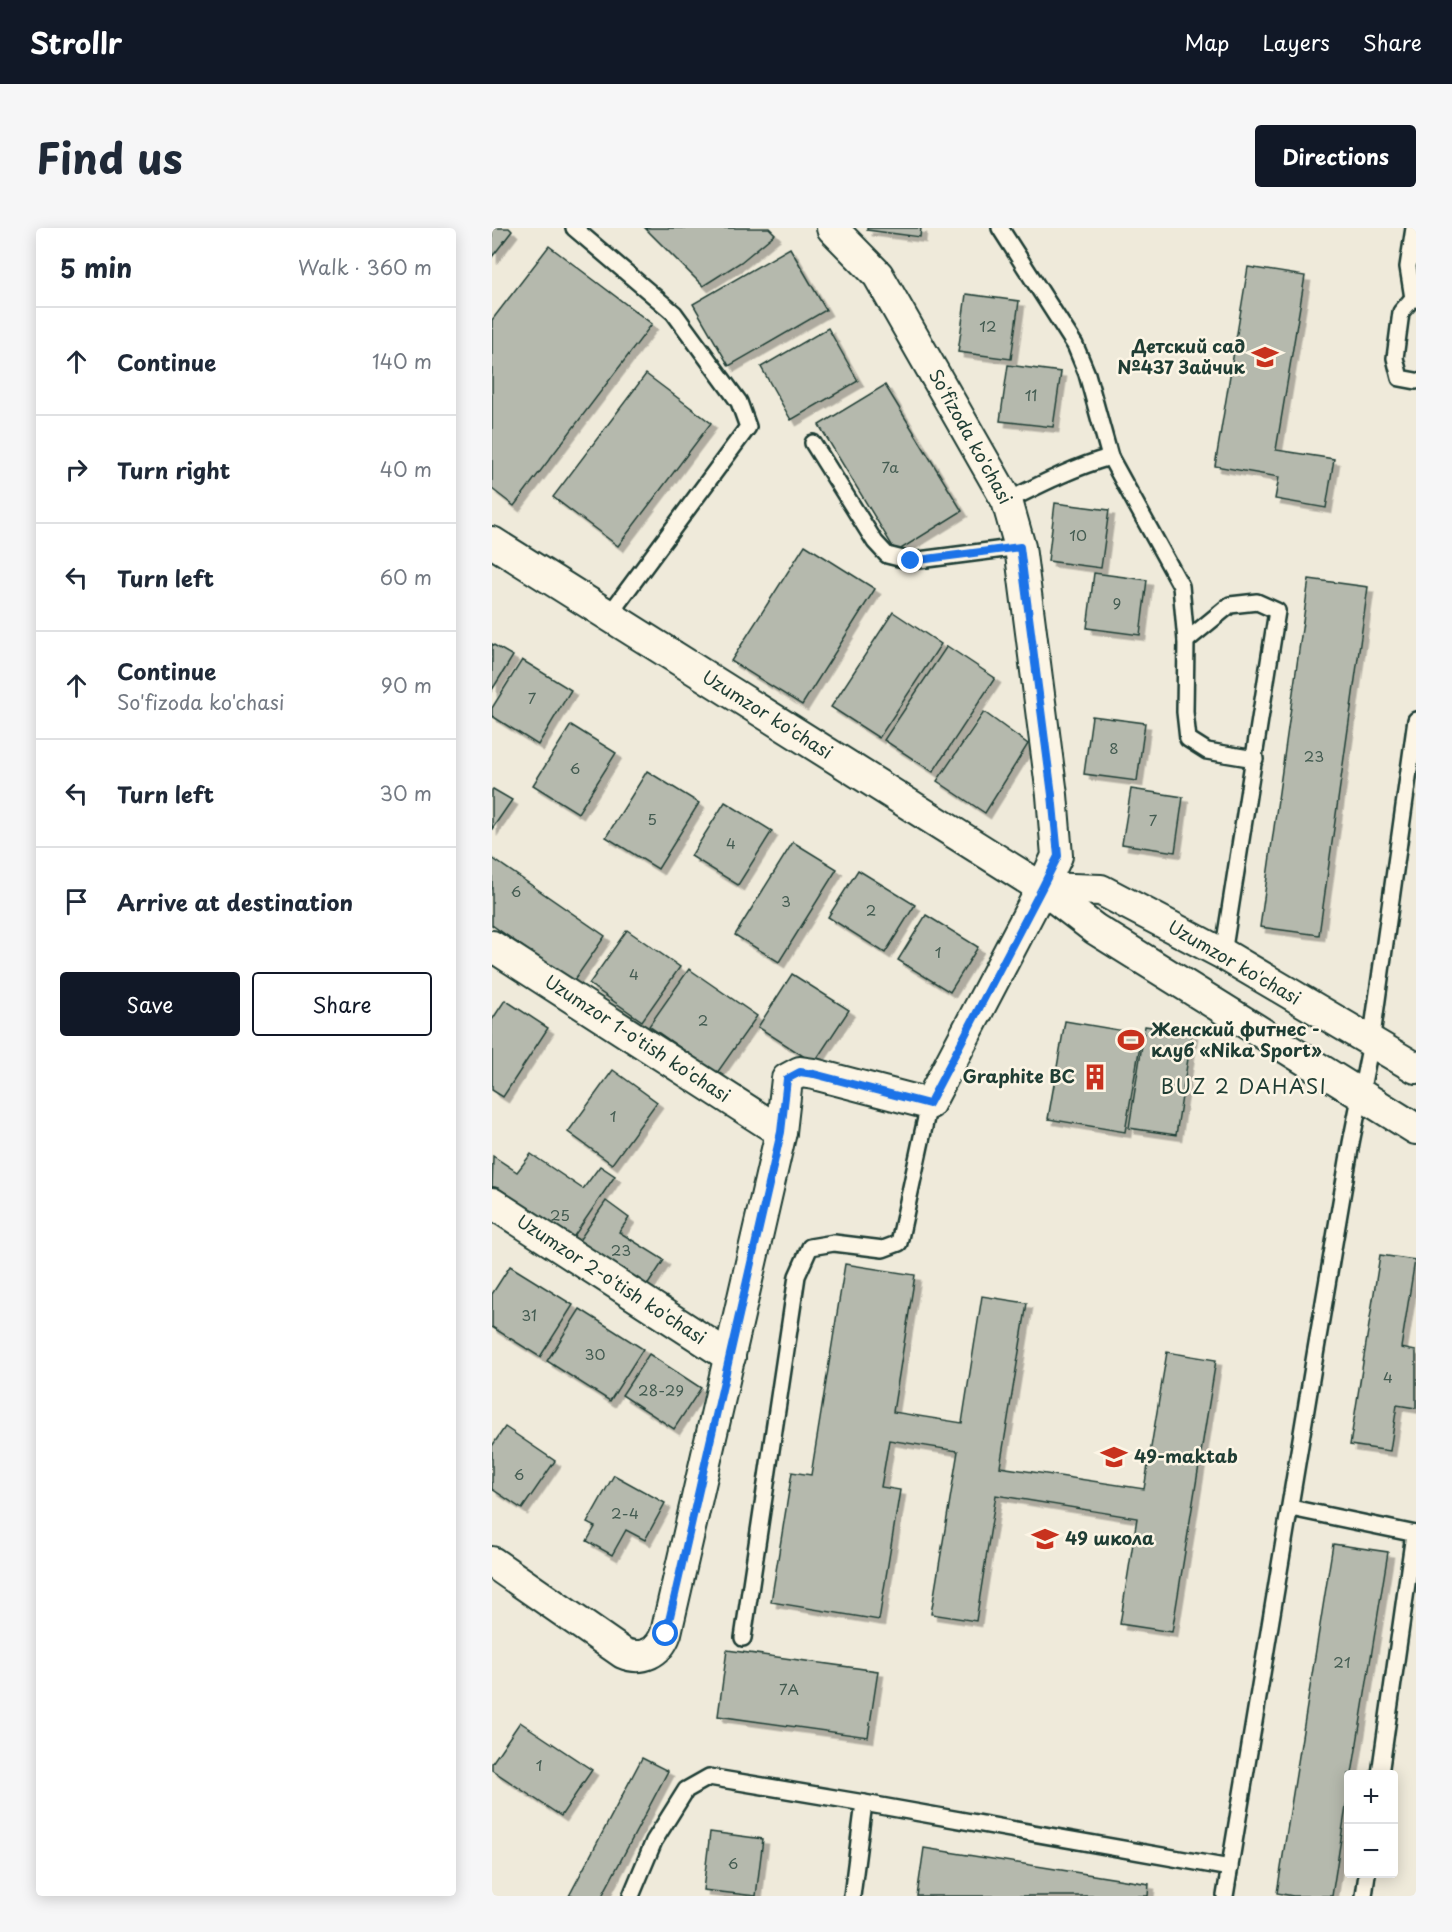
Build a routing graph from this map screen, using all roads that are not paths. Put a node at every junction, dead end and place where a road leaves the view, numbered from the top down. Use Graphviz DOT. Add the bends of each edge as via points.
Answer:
graph roads {
  1 [pos="574,228"];
  2 [pos="832,228"];
  3 [pos="1000,228"];
  4 [pos="1414,228"];
  5 [pos="1414,299"];
  6 [pos="1416,381"];
  7 [pos="813,443"];
  8 [pos="1110,457"];
  9 [pos="1007,501"];
  10 [pos="492,542"];
  11 [pos="1020,547"];
  12 [pos="609,615"];
  13 [pos="1186,641"];
  14 [pos="1416,720"];
  15 [pos="1255,759"];
  16 [pos="1042,888"];
  17 [pos="492,946"];
  18 [pos="1223,954"];
  19 [pos="1371,1042"];
  20 [pos="1416,1068"];
  21 [pos="1361,1095"];
  22 [pos="929,1104"];
  23 [pos="1416,1129"];
  24 [pos="781,1132"];
  25 [pos="492,1203"];
  26 [pos="730,1357"];
  27 [pos="1291,1508"];
  28 [pos="1415,1534"];
  29 [pos="492,1562"];
  30 [pos="743,1638"];
  31 [pos="1381,1770"];
  32 [pos="864,1803"];
  33 [pos="1230,1868"];
  34 [pos="1366,1878"];
  35 [pos="631,1896"];
  36 [pos="852,1896"];
  37 [pos="1225,1896"];
  38 [pos="1364,1896"];
  1 -- 12 [label="lane" via="674,313 739,402 748,427"];
  2 -- 9 [label="street, So'fizoda ko'chasi" via="878,275"];
  3 -- 8 [label="lane" via="1075,345"];
  4 -- 5 [label="lane" via="1408,267"];
  5 -- 6 [label="lane" via="1401,312 1395,358 1400,378"];
  7 -- 11 [label="lane" via="887,555 911,561"];
  8 -- 9 [label="lane" via="1053,478"];
  8 -- 13 [label="lane" via="1181,586"];
  9 -- 11 [label="street, So'fizoda ko'chasi"];
  10 -- 12 [label="street, Uzumzor ko'chasi"];
  11 -- 16 [label="street, So'fizoda ko'chasi" via="1058,856"];
  12 -- 16 [label="street, Uzumzor ko'chasi"];
  13 -- 15 [label="lane" via="1188,739 1207,751"];
  13 -- 15 [label="lane" via="1230,605 1257,602 1277,611"];
  14 -- 19 [label="lane"];
  15 -- 18 [label="lane"];
  16 -- 18 [label="street, Uzumzor ko'chasi" via="1101,890"];
  16 -- 21 [label="street, Uzumzor ko'chasi" via="1095,929"];
  16 -- 22 [label="street, So'fizoda ko'chasi"];
  17 -- 24 [label="street, Uzumzor 1-o'tish ko'chasi"];
  18 -- 19 [label="street, Uzumzor ko'chasi"];
  19 -- 20 [label="street, Uzumzor ko'chasi"];
  19 -- 21 [label="lane"];
  21 -- 23 [label="street, Uzumzor ko'chasi"];
  21 -- 27 [label="lane"];
  22 -- 24 [label="street" via="800,1072 787,1079"];
  22 -- 30 [label="lane" via="900,1243 884,1249 834,1243 810,1247 797,1276"];
  24 -- 26 [label="street"];
  25 -- 26 [label="street, Uzumzor 2-o'tish ko'chasi"];
  26 -- 29 [label="street" via="666,1634 656,1650 637,1657 623,1653"];
  27 -- 28 [label="lane"];
  27 -- 33 [label="lane"];
  28 -- 31 [label="lane"];
  32 -- 33 [label="lane"];
  32 -- 35 [label="lane" via="710,1777 686,1790 654,1841"];
  32 -- 36 [label="lane"];
  33 -- 37 [label="lane"];
  34 -- 38 [label="lane"];
}
